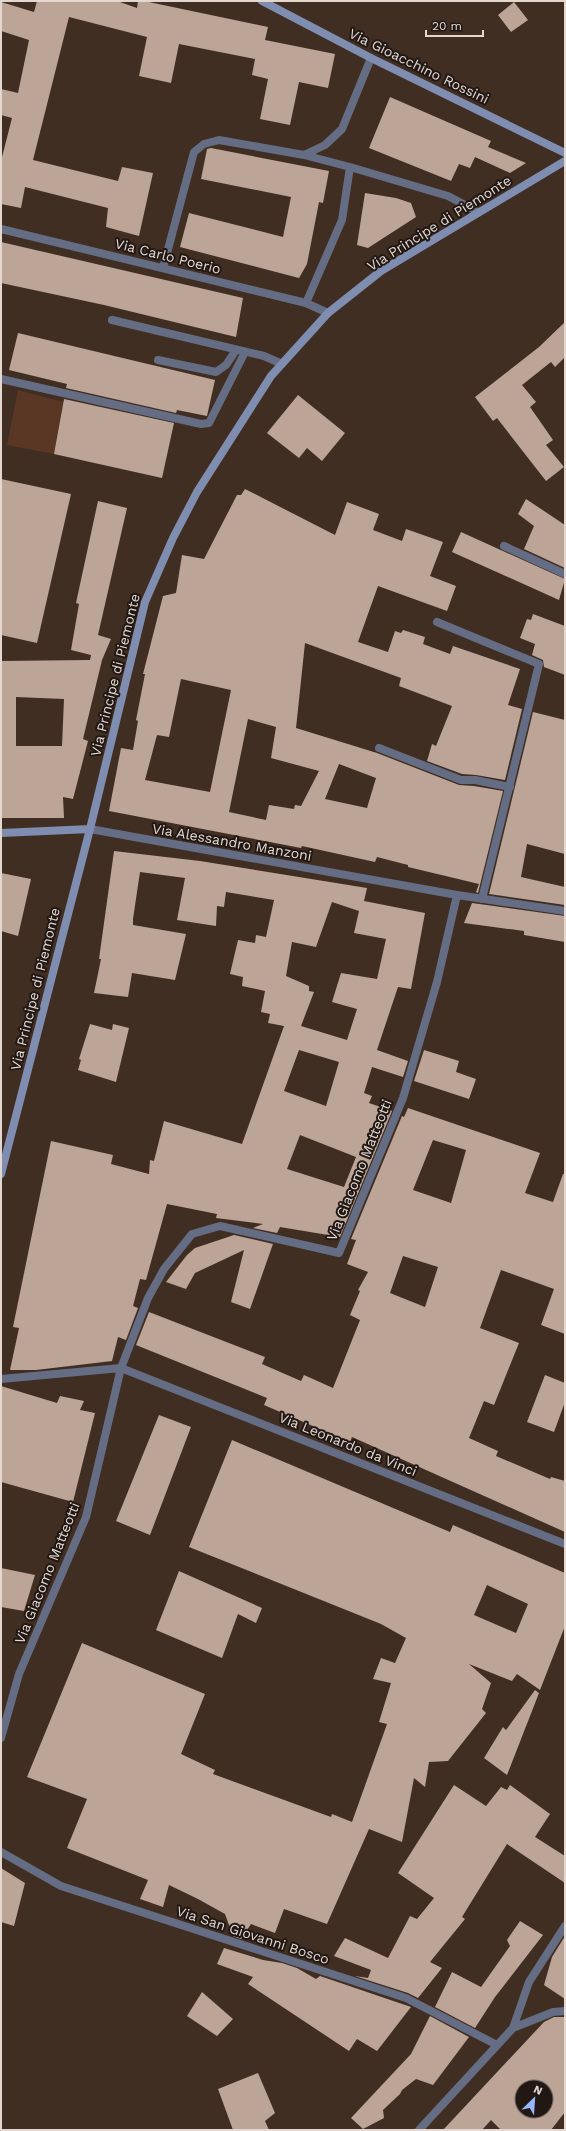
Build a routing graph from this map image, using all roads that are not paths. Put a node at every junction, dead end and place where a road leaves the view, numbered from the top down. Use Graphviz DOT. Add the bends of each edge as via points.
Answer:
graph roads {
  1 [pos="262,1"];
  2 [pos="371,58"];
  3 [pos="565,153"];
  4 [pos="304,155"];
  5 [pos="565,161"];
  6 [pos="350,167"];
  7 [pos="478,212"];
  8 [pos="1,229"];
  9 [pos="163,268"];
  10 [pos="306,303"];
  11 [pos="328,314"];
  12 [pos="112,320"];
  13 [pos="236,350"];
  14 [pos="245,352"];
  15 [pos="158,360"];
  16 [pos="282,364"];
  17 [pos="1,379"];
  18 [pos="504,546"];
  19 [pos="565,574"];
  20 [pos="437,622"];
  21 [pos="379,748"];
  22 [pos="510,786"];
  23 [pos="90,829"];
  24 [pos="1,834"];
  25 [pos="457,895"];
  26 [pos="482,899"];
  27 [pos="565,911"];
  28 [pos="1,1174"];
  29 [pos="121,1368"];
  30 [pos="1,1379"];
  31 [pos="565,1544"];
  32 [pos="1,1738"];
  33 [pos="1,1852"];
  34 [pos="565,1926"];
  35 [pos="565,2011"];
  36 [pos="513,2028"];
  37 [pos="497,2045"];
  38 [pos="419,2130"];
  1 -- 2 [label="main road, Via Gioacchino Rossini"];
  2 -- 3 [label="main road, Via Gioacchino Rossini"];
  2 -- 4 [label="street" via="342,129 325,145"];
  4 -- 6 [label="street"];
  4 -- 9 [label="street" via="219,140 204,144 194,152"];
  5 -- 7 [label="main road, Via Principe di Piemonte"];
  6 -- 7 [label="street" via="448,196"];
  6 -- 10 [label="street" via="342,220"];
  7 -- 11 [label="main road, Via Principe di Piemonte" via="381,271"];
  8 -- 9 [label="street, Via Carlo Poerio"];
  9 -- 10 [label="street, Via Carlo Poerio"];
  10 -- 11 [label="street, Via Carlo Poerio"];
  11 -- 16 [label="main road, Via Principe di Piemonte"];
  12 -- 13 [label="street"];
  13 -- 14 [label="street"];
  13 -- 15 [label="street" via="226,365 216,372"];
  14 -- 16 [label="street" via="264,356"];
  14 -- 17 [label="street" via="209,423 201,424"];
  16 -- 23 [label="main road, Via Principe di Piemonte" via="196,492 145,602"];
  18 -- 19 [label="street"];
  20 -- 22 [label="street" via="539,664"];
  21 -- 22 [label="street" via="461,780"];
  22 -- 26 [label="street"];
  23 -- 24 [label="main road, Via Alessandro Manzoni"];
  23 -- 25 [label="street, Via Alessandro Manzoni"];
  23 -- 28 [label="main road, Via Principe di Piemonte"];
  25 -- 26 [label="street, Via Alessandro Manzoni"];
  25 -- 29 [label="street, Via Giacomo Matteotti" via="437,982 403,1098 339,1253 220,1226 192,1234 164,1270 148,1298"];
  26 -- 27 [label="street, Via Alessandro Manzoni"];
  29 -- 30 [label="street"];
  29 -- 31 [label="street, Via Leonardo da Vinci"];
  29 -- 32 [label="street, Via Giacomo Matteotti" via="86,1517 19,1674"];
  33 -- 37 [label="street, Via San Giovanni Bosco" via="61,1886 406,1998"];
  34 -- 36 [label="street" via="529,1982"];
  35 -- 36 [label="street" via="553,2012"];
  36 -- 37 [label="street"];
  37 -- 38 [label="street"];
}
